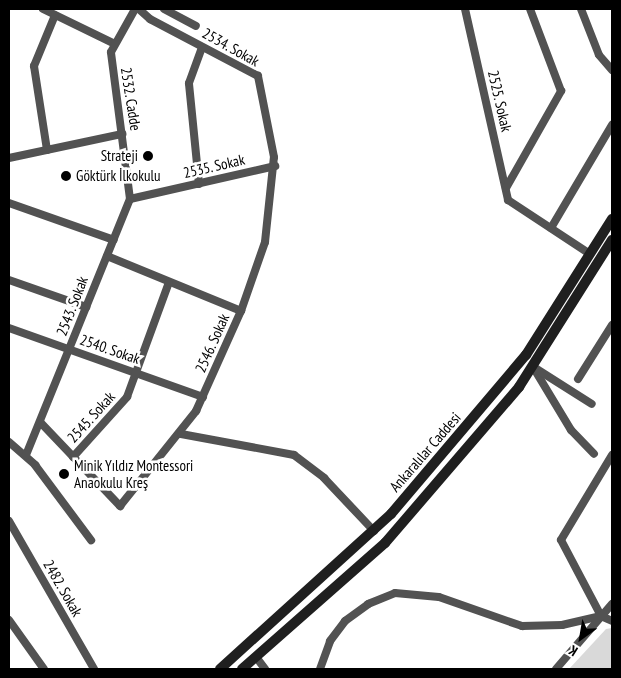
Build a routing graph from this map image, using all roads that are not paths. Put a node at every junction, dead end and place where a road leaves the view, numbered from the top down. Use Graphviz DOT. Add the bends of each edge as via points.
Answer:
graph roads {
  1 [pos="43,9"];
  2 [pos="135,9"];
  3 [pos="139,9"];
  4 [pos="164,9"];
  5 [pos="465,9"];
  6 [pos="530,9"];
  7 [pos="581,9"];
  8 [pos="55,15"];
  9 [pos="196,26"];
  10 [pos="113,43"];
  11 [pos="202,47"];
  12 [pos="612,70"];
  13 [pos="612,125"];
  14 [pos="122,134"];
  15 [pos="47,150"];
  16 [pos="9,158"];
  17 [pos="275,166"];
  18 [pos="199,184"];
  19 [pos="506,188"];
  20 [pos="130,199"];
  21 [pos="9,203"];
  22 [pos="612,219"];
  23 [pos="550,228"];
  24 [pos="114,240"];
  25 [pos="612,240"];
  26 [pos="590,254"];
  27 [pos="107,256"];
  28 [pos="9,280"];
  29 [pos="169,282"];
  30 [pos="86,308"];
  31 [pos="241,311"];
  32 [pos="612,325"];
  33 [pos="9,328"];
  34 [pos="70,350"];
  35 [pos="533,367"];
  36 [pos="138,374"];
  37 [pos="578,379"];
  38 [pos="203,397"];
  39 [pos="592,404"];
  40 [pos="41,423"];
  41 [pos="181,434"];
  42 [pos="9,442"];
  43 [pos="594,454"];
  44 [pos="26,455"];
  45 [pos="612,455"];
  46 [pos="73,457"];
  47 [pos="9,521"];
  48 [pos="374,531"];
  49 [pos="91,540"];
  50 [pos="385,544"];
  51 [pos="612,604"];
  52 [pos="601,616"];
  53 [pos="9,620"];
  54 [pos="612,621"];
  55 [pos="256,657"];
  56 [pos="44,669"];
  57 [pos="94,669"];
  58 [pos="220,669"];
  59 [pos="242,669"];
  60 [pos="266,669"];
  61 [pos="320,669"];
  62 [pos="556,669"];
  1 -- 8 [label="street"];
  2 -- 10 [label="street"];
  3 -- 11 [label="street, 2534. Sokak"];
  4 -- 9 [label="street"];
  5 -- 19 [label="street, 2525. Sokak"];
  6 -- 19 [label="street" via="561,91"];
  7 -- 12 [label="street" via="599,55"];
  8 -- 10 [label="street"];
  8 -- 15 [label="street" via="34,66"];
  10 -- 14 [label="street, 2532. Cadde"];
  11 -- 17 [label="street, 2534. Sokak" via="258,76"];
  11 -- 18 [label="street" via="189,83"];
  13 -- 23 [label="street"];
  14 -- 15 [label="street"];
  14 -- 20 [label="street, 2532. Cadde"];
  15 -- 16 [label="street"];
  17 -- 18 [label="street, 2535. Sokak"];
  17 -- 31 [label="street, 2546. Sokak" via="265,242"];
  18 -- 20 [label="street, 2535. Sokak"];
  19 -- 23 [label="street, 2525. Sokak" via="508,200"];
  20 -- 24 [label="street, 2543. Sokak"];
  21 -- 24 [label="street"];
  22 -- 26 [label="main road, Ankaralılar Caddesi"];
  23 -- 26 [label="street"];
  24 -- 27 [label="street, 2543. Sokak"];
  25 -- 35 [label="main road, Ankaralılar Caddesi"];
  26 -- 48 [label="main road, Ankaralılar Caddesi" via="520,363"];
  27 -- 29 [label="street"];
  27 -- 30 [label="street, 2543. Sokak"];
  28 -- 30 [label="street"];
  29 -- 31 [label="street"];
  29 -- 36 [label="street, 2545. Sokak"];
  30 -- 34 [label="street, 2543. Sokak"];
  31 -- 38 [label="street, 2546. Sokak"];
  32 -- 37 [label="street"];
  33 -- 34 [label="street, 2540. Sokak"];
  34 -- 36 [label="street, 2540. Sokak"];
  34 -- 40 [label="street, 2543. Sokak"];
  35 -- 39 [label="street"];
  35 -- 43 [label="street" via="571,430"];
  35 -- 50 [label="main road, Ankaralılar Caddesi"];
  36 -- 38 [label="street, 2540. Sokak"];
  36 -- 46 [label="street, 2545. Sokak" via="118,411"];
  38 -- 41 [label="street, 2546. Sokak"];
  40 -- 44 [label="street, 2543. Sokak"];
  40 -- 46 [label="street"];
  41 -- 46 [label="street, 2546. Sokak" via="120,506"];
  41 -- 48 [label="street" via="294,455 324,478"];
  42 -- 44 [label="street"];
  44 -- 49 [label="street"];
  45 -- 52 [label="street" via="560,540"];
  47 -- 57 [label="street, 2482. Sokak"];
  48 -- 50 [label="main road"];
  48 -- 58 [label="main road, Ankaralılar Caddesi"];
  50 -- 55 [label="main road, Ankaralılar Caddesi"];
  51 -- 52 [label="street"];
  52 -- 54 [label="street"];
  52 -- 61 [label="street" via="562,625 522,626 439,597 395,593 368,604 345,620 330,641"];
  52 -- 62 [label="street"];
  53 -- 56 [label="street"];
  55 -- 59 [label="main road, Ankaralılar Caddesi"];
  55 -- 60 [label="street"];
}
